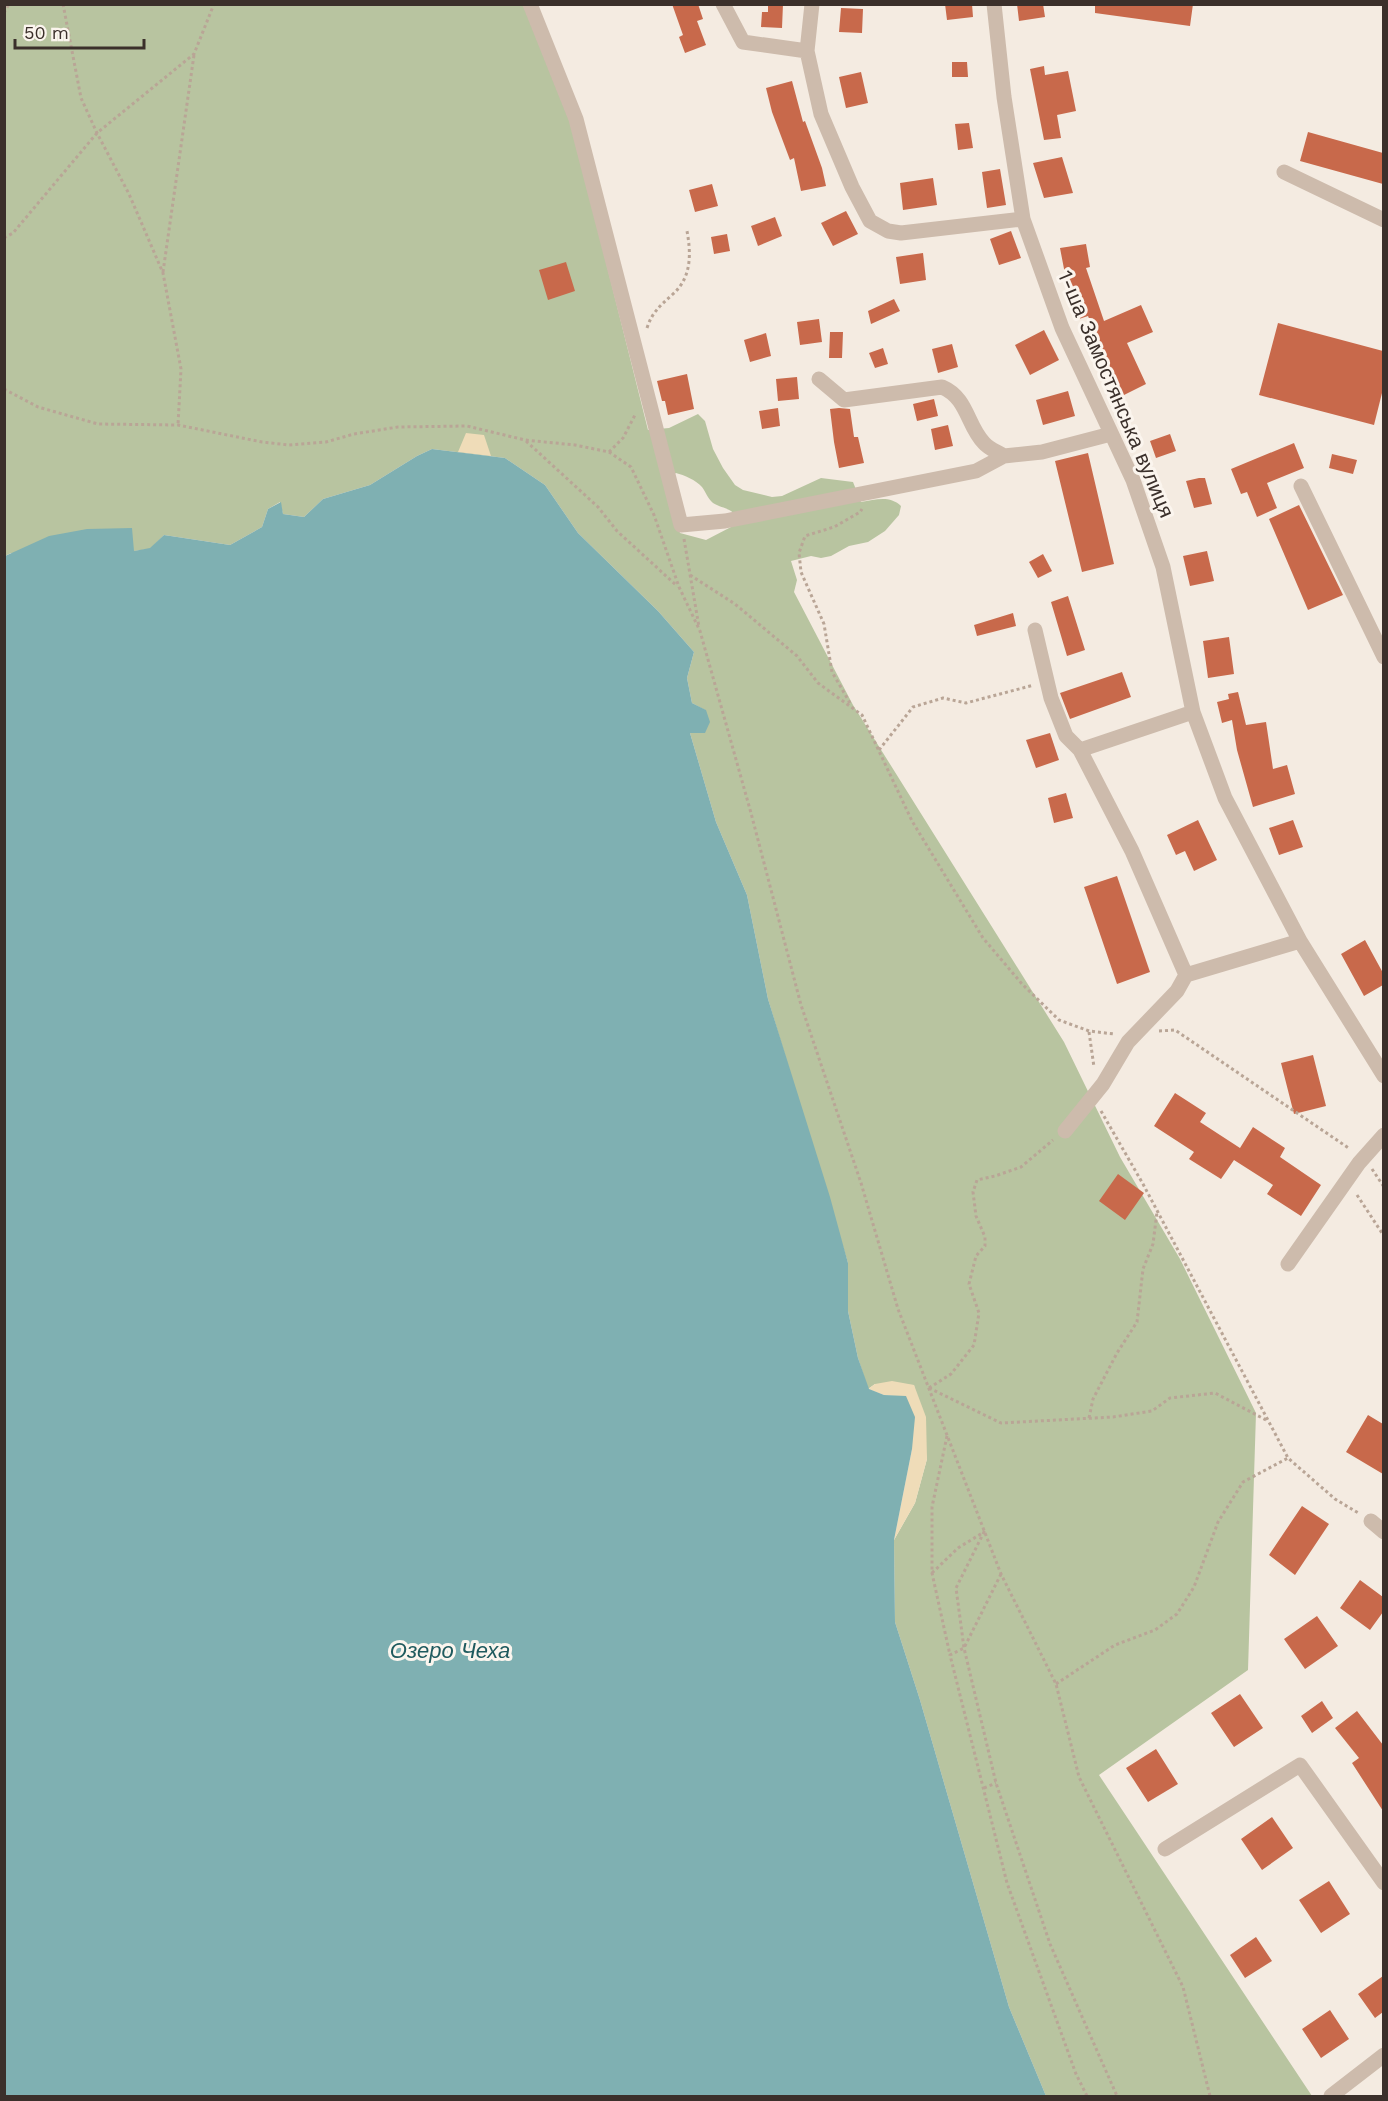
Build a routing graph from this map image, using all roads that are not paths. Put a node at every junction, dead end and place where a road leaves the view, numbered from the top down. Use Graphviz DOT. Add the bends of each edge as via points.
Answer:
graph roads {
  1 [pos="530,4"];
  2 [pos="723,4"];
  3 [pos="812,4"];
  4 [pos="994,4"];
  5 [pos="807,51"];
  6 [pos="1284,172"];
  7 [pos="1023,219"];
  8 [pos="1383,220"];
  9 [pos="819,379"];
  10 [pos="1111,434"];
  11 [pos="1004,456"];
  12 [pos="1301,486"];
  13 [pos="1035,630"];
  14 [pos="1383,657"];
  15 [pos="1192,712"];
  16 [pos="1080,750"];
  17 [pos="1300,941"];
  18 [pos="1186,975"];
  19 [pos="1383,1076"];
  20 [pos="1065,1131"];
  21 [pos="1383,1135"];
  22 [pos="1288,1264"];
  23 [pos="1371,1521"];
  24 [pos="1383,1532"];
  25 [pos="1165,1850"];
  26 [pos="1383,1883"];
  27 [pos="1383,2055"];
  28 [pos="1331,2096"];
  1 -- 11 [label="street" via="576,119 681,525 725,521 976,471"];
  2 -- 5 [label="street" via="743,42"];
  3 -- 5 [label="street"];
  4 -- 7 [label="street, 1-ша Замостянська вулиця"];
  5 -- 7 [label="street" via="820,114 870,221 888,231 902,233"];
  6 -- 8 [label="street"];
  7 -- 10 [label="street, 1-ша Замостянська вулиця" via="1062,328"];
  9 -- 11 [label="street" via="844,400 942,387 958,399 984,443"];
  10 -- 11 [label="street" via="1042,452"];
  10 -- 15 [label="street, 1-ша Замостянська вулиця" via="1133,480 1163,567"];
  12 -- 14 [label="street"];
  13 -- 16 [label="street" via="1051,698 1066,736"];
  15 -- 16 [label="street"];
  15 -- 17 [label="street, 1-ша Замостянська вулиця" via="1225,798"];
  16 -- 18 [label="street" via="1132,851"];
  17 -- 18 [label="street"];
  17 -- 19 [label="street, 1-ша Замостянська вулиця"];
  18 -- 20 [label="street" via="1177,991 1128,1042 1103,1084"];
  21 -- 22 [label="street"];
  23 -- 24 [label="street"];
  25 -- 26 [label="street" via="1300,1765"];
  27 -- 28 [label="street"];
}
